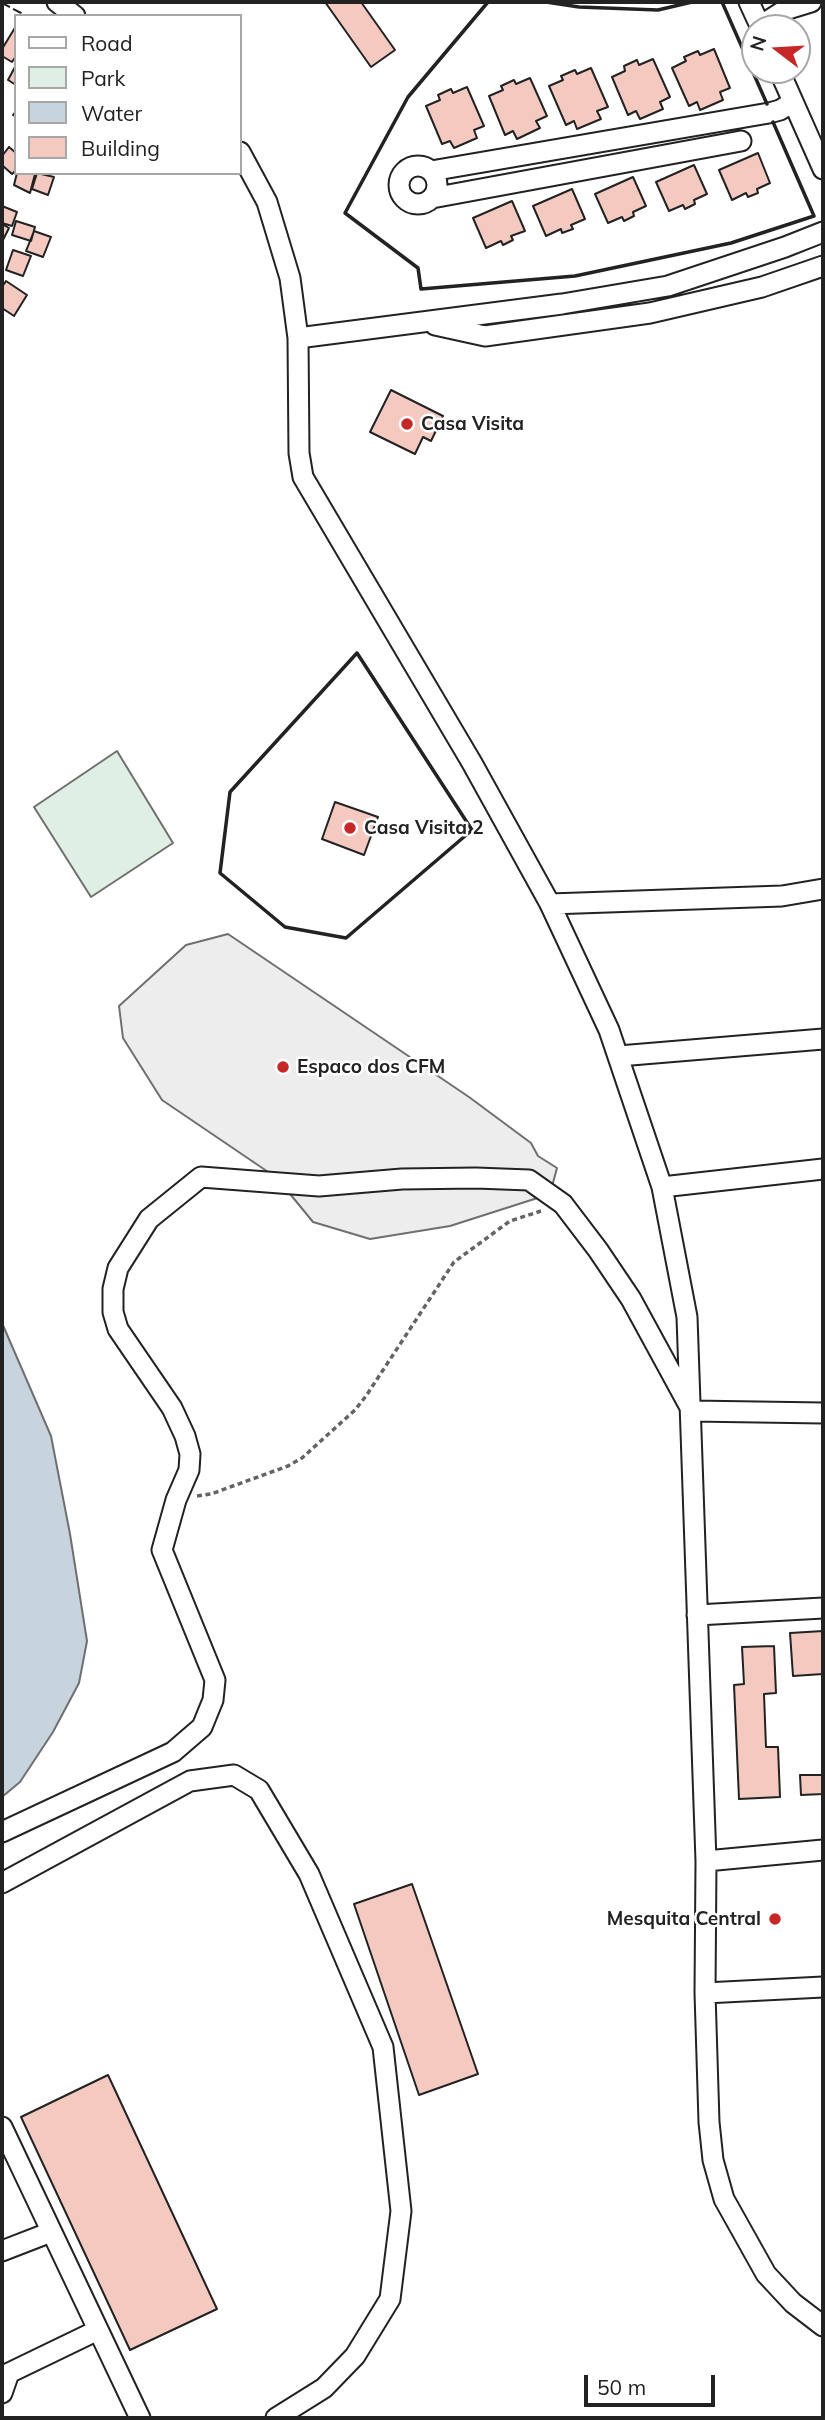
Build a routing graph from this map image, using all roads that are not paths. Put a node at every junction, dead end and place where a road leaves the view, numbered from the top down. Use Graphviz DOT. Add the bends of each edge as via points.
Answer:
graph roads {
  1 [pos="57,2"];
  2 [pos="811,2"];
  3 [pos="72,14"];
  4 [pos="779,14"];
  5 [pos="785,84"];
  6 [pos="793,102"];
  7 [pos="741,141"];
  8 [pos="242,156"];
  9 [pos="823,169"];
  10 [pos="431,171"];
  11 [pos="432,198"];
  12 [pos="823,232"];
  13 [pos="823,266"];
  14 [pos="424,322"];
  15 [pos="298,338"];
  16 [pos="823,889"];
  17 [pos="550,904"];
  18 [pos="823,1039"];
  19 [pos="619,1056"];
  20 [pos="823,1169"];
  21 [pos="662,1187"];
  22 [pos="692,1411"];
  23 [pos="823,1413"];
  24 [pos="823,1608"];
  25 [pos="697,1615"];
  26 [pos="2,1832"];
  27 [pos="823,1850"];
  28 [pos="706,1861"];
  29 [pos="2,1883"];
  30 [pos="823,1987"];
  31 [pos="705,1993"];
  32 [pos="2,2127"];
  33 [pos="51,2232"];
  34 [pos="2,2251"];
  35 [pos="823,2326"];
  36 [pos="98,2330"];
  37 [pos="2,2393"];
  38 [pos="140,2418"];
  39 [pos="276,2418"];
  1 -- 3 [label="street"];
  2 -- 4 [label="street"];
  5 -- 6 [label="street"];
  6 -- 9 [label="street"];
  6 -- 10 [label="street" via="769,113"];
  7 -- 11 [label="street"];
  8 -- 15 [label="street" via="279,236"];
  10 -- 11 [label="street" via="437,187"];
  10 -- 11 [label="street" via="410,167 399,186 411,203"];
  12 -- 14 [label="street" via="668,286"];
  13 -- 14 [label="street" via="762,286 608,319 485,336"];
  14 -- 15 [label="street"];
  15 -- 17 [label="street" via="303,477"];
  16 -- 17 [label="street" via="782,896"];
  17 -- 19 [label="street"];
  18 -- 19 [label="street"];
  19 -- 21 [label="street"];
  20 -- 21 [label="street"];
  21 -- 22 [label="street" via="687,1317"];
  22 -- 23 [label="street"];
  22 -- 25 [label="street"];
  22 -- 26 [label="street" via="631,1299 598,1250 564,1204 529,1180 452,1178 319,1186 201,1177 149,1219 118,1268 113,1312 118,1329 172,1408 190,1454 189,1470 162,1550 215,1680 213,1700 202,1727 173,1752"];
  24 -- 25 [label="street"];
  25 -- 28 [label="street"];
  27 -- 28 [label="street"];
  28 -- 31 [label="street"];
  29 -- 39 [label="street" via="190,1781 234,1775 259,1790 309,1874 383,2047 401,2211 390,2299 355,2357 324,2388"];
  30 -- 31 [label="street"];
  31 -- 35 [label="street" via="709,2122 724,2199 766,2274"];
  32 -- 33 [label="street"];
  33 -- 34 [label="street"];
  33 -- 36 [label="street"];
  36 -- 37 [label="street" via="9,2373"];
  36 -- 38 [label="street"];
}
